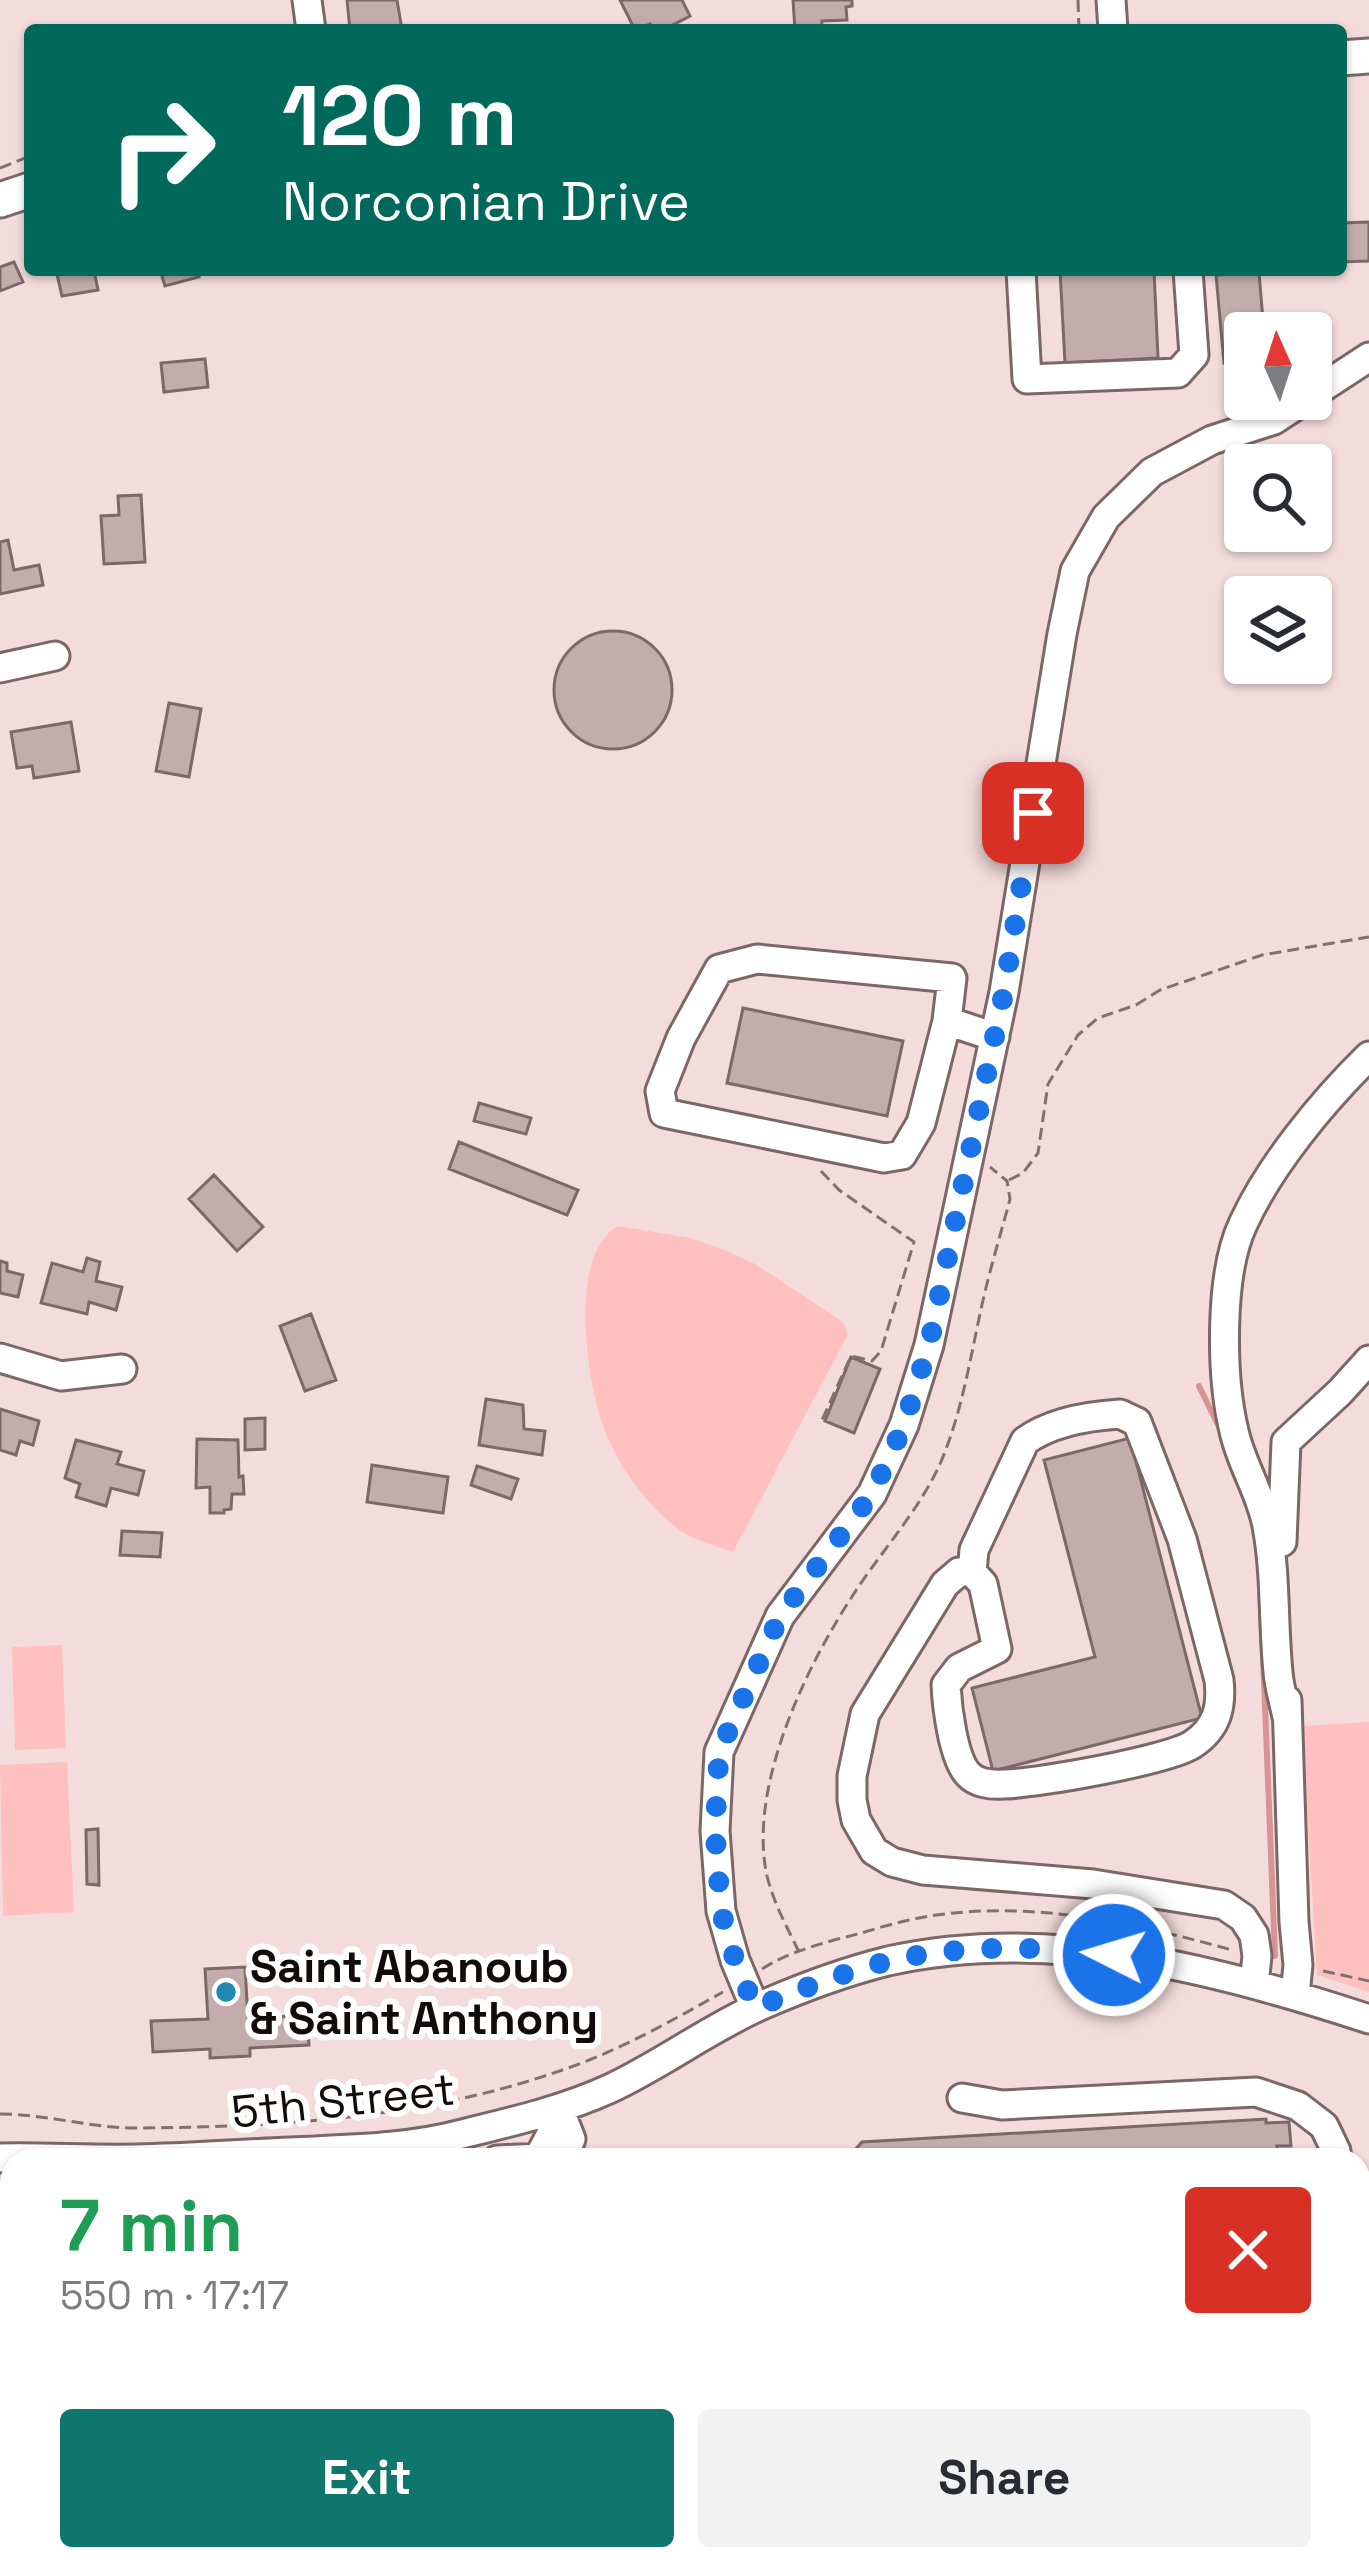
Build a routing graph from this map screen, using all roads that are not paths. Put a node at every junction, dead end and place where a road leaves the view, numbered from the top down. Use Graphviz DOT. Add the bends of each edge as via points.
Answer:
graph roads {
  1 [pos="1021,276"];
  2 [pos="1187,276"];
  3 [pos="1369,357"];
  4 [pos="1332,381"];
  5 [pos="1274,420"];
  6 [pos="55,656"];
  7 [pos="0,668"];
  8 [pos="946,1021"];
  9 [pos="994,1036"];
  10 [pos="1369,1057"];
  11 [pos="0,1358"];
  12 [pos="1369,1360"];
  13 [pos="122,1370"];
  14 [pos="972,1572"];
  15 [pos="1287,1717"];
  16 [pos="1254,1984"];
  17 [pos="1295,1996"];
  18 [pos="755,2008"];
  19 [pos="1369,2019"];
  20 [pos="962,2098"];
  21 [pos="559,2108"];
  22 [pos="379,2148"];
  23 [pos="548,2148"];
  24 [pos="1335,2148"];
  1 -- 2 [label="street" via="1027,380 1178,373 1194,355"];
  3 -- 4 [label="street"];
  5 -- 9 [label="street" via="1152,472 1106,517 1075,571"];
  6 -- 7 [label="street"];
  8 -- 8 [label="street" via="952,978 757,959 719,968 660,1091 664,1113 884,1158 902,1155 921,1123"];
  8 -- 9 [label="street"];
  9 -- 18 [label="street" via="929,1345 904,1425 872,1494 780,1616 719,1752 721,1911"];
  10 -- 15 [label="street" via="1282,1159 1242,1225 1229,1269 1228,1401 1266,1520"];
  11 -- 13 [label="street" via="61,1376"];
  12 -- 15 [label="street" via="1286,1442"];
  14 -- 14 [label="street" via="983,1584 998,1649 959,1667 946,1685 947,1708 968,1774 983,1783 1189,1748 1217,1717 1219,1680 1182,1539 1137,1422 1101,1415 1041,1429 1025,1441 974,1550"];
  14 -- 16 [label="street" via="944,1584 865,1714 852,1776 863,1837 892,1862 923,1870 1224,1905 1254,1935"];
  15 -- 17 [label="street"];
  16 -- 17 [label="street, 5th Street"];
  16 -- 18 [label="street, 5th Street" via="1087,1952 960,1951 890,1961"];
  17 -- 19 [label="street, 5th Street"];
  18 -- 21 [label="street, 5th Street"];
  20 -- 24 [label="street" via="1002,2104 1256,2092 1298,2106 1324,2126"];
  21 -- 22 [label="street, 5th Street"];
  21 -- 23 [label="street"];
}
